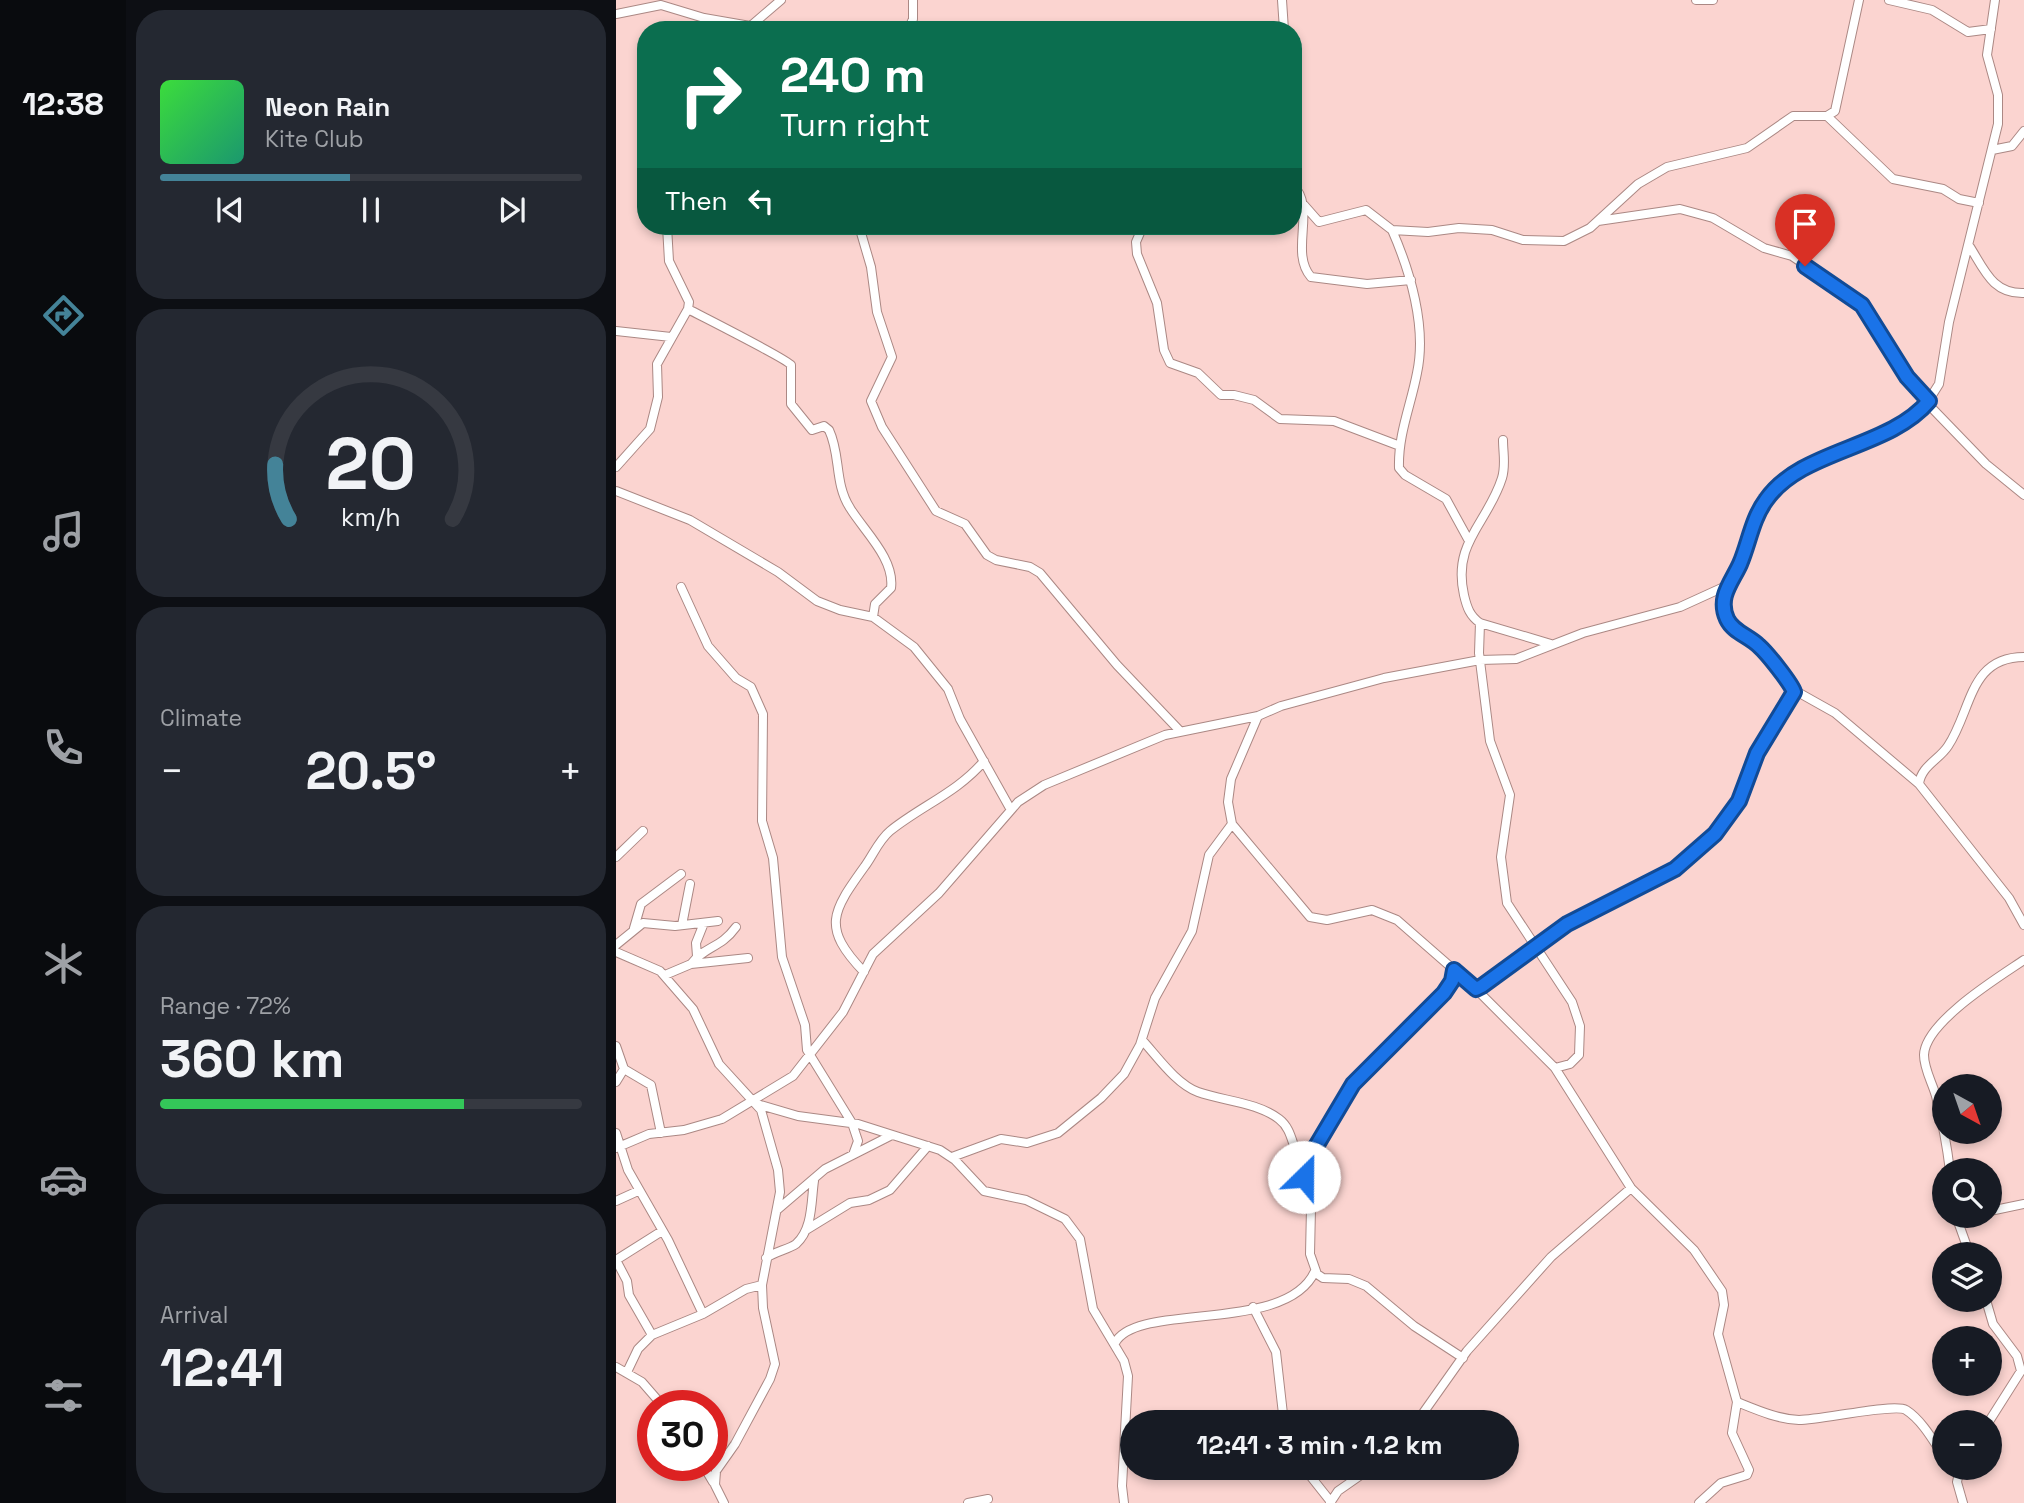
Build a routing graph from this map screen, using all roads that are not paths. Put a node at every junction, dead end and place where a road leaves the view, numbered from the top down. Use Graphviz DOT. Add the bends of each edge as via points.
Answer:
graph roads {
  1 [pos="781,0"];
  2 [pos="913,0"];
  3 [pos="1282,0"];
  4 [pos="1696,0"];
  5 [pos="1713,0"];
  6 [pos="1859,0"];
  7 [pos="1889,0"];
  8 [pos="1995,0"];
  9 [pos="616,14"];
  10 [pos="717,21"];
  11 [pos="756,21"];
  12 [pos="912,21"];
  13 [pos="1283,21"];
  14 [pos="1991,29"];
  15 [pos="1827,116"];
  16 [pos="2024,131"];
  17 [pos="1992,150"];
  18 [pos="1302,201"];
  19 [pos="1979,203"];
  20 [pos="1304,205"];
  21 [pos="1598,221"];
  22 [pos="1392,230"];
  23 [pos="667,235"];
  24 [pos="862,235"];
  25 [pos="1139,235"];
  26 [pos="1970,247"];
  27 [pos="1410,280"];
  28 [pos="2024,293"];
  29 [pos="688,309"];
  30 [pos="616,331"];
  31 [pos="671,337"];
  32 [pos="1928,402"];
  33 [pos="1503,440"];
  34 [pos="1400,446"];
  35 [pos="616,467"];
  36 [pos="616,491"];
  37 [pos="2024,495"];
  38 [pos="1468,539"];
  39 [pos="1726,586"];
  40 [pos="681,587"];
  41 [pos="873,617"];
  42 [pos="1480,623"];
  43 [pos="1551,644"];
  44 [pos="2024,657"];
  45 [pos="1480,660"];
  46 [pos="1794,690"];
  47 [pos="1258,716"];
  48 [pos="1180,730"];
  49 [pos="984,761"];
  50 [pos="1919,784"];
  51 [pos="1011,810"];
  52 [pos="1232,824"];
  53 [pos="643,831"];
  54 [pos="616,857"];
  55 [pos="681,874"];
  56 [pos="690,884"];
  57 [pos="718,921"];
  58 [pos="704,923"];
  59 [pos="682,925"];
  60 [pos="2024,925"];
  61 [pos="736,927"];
  62 [pos="634,928"];
  63 [pos="616,945"];
  64 [pos="1534,947"];
  65 [pos="616,952"];
  66 [pos="748,958"];
  67 [pos="694,960"];
  68 [pos="2024,960"];
  69 [pos="1454,970"];
  70 [pos="864,972"];
  71 [pos="665,975"];
  72 [pos="1476,989"];
  73 [pos="1142,1040"];
  74 [pos="616,1046"];
  75 [pos="810,1055"];
  76 [pos="1555,1068"];
  77 [pos="624,1069"];
  78 [pos="616,1082"];
  79 [pos="756,1102"];
  80 [pos="852,1123"];
  81 [pos="616,1133"];
  82 [pos="661,1133"];
  83 [pos="890,1136"];
  84 [pos="928,1146"];
  85 [pos="617,1147"];
  86 [pos="854,1152"];
  87 [pos="952,1157"];
  88 [pos="1948,1158"];
  89 [pos="1305,1165"];
  90 [pos="814,1181"];
  91 [pos="1631,1188"];
  92 [pos="638,1191"];
  93 [pos="616,1201"];
  94 [pos="2024,1204"];
  95 [pos="2002,1209"];
  96 [pos="776,1211"];
  97 [pos="806,1230"];
  98 [pos="662,1231"];
  99 [pos="766,1258"];
  100 [pos="616,1260"];
  101 [pos="1315,1271"];
  102 [pos="762,1285"];
  103 [pos="1253,1307"];
  104 [pos="1990,1312"];
  105 [pos="703,1314"];
  106 [pos="652,1335"];
  107 [pos="1115,1343"];
  108 [pos="1463,1358"];
  109 [pos="616,1359"];
  110 [pos="622,1369"];
  111 [pos="649,1390"];
  112 [pos="1737,1402"];
  113 [pos="1283,1410"];
  114 [pos="1425,1410"];
  115 [pos="1996,1410"];
  116 [pos="1932,1440"];
  117 [pos="1313,1480"];
  118 [pos="1353,1480"];
  119 [pos="713,1481"];
  120 [pos="1957,1482"];
  121 [pos="715,1485"];
  122 [pos="988,1499"];
  123 [pos="724,1503"];
  124 [pos="968,1503"];
  125 [pos="1124,1503"];
  126 [pos="1330,1503"];
  127 [pos="1699,1503"];
  128 [pos="1963,1503"];
  1 -- 11 [label="street"];
  2 -- 12 [label="street"];
  3 -- 13 [label="street"];
  4 -- 5 [label="street"];
  6 -- 15 [label="street" via="1835,111"];
  7 -- 14 [label="street" via="1932,10 1973,34"];
  8 -- 14 [label="street"];
  9 -- 10 [label="street" via="661,5"];
  14 -- 17 [label="street" via="1987,55 1999,111"];
  15 -- 19 [label="street" via="1893,179 1943,189 1959,199"];
  15 -- 21 [label="street" via="1793,116 1747,148 1673,164 1638,184"];
  16 -- 17 [label="street" via="2012,146"];
  17 -- 19 [label="street"];
  18 -- 20 [label="street"];
  19 -- 26 [label="street"];
  20 -- 22 [label="street" via="1320,222 1366,210"];
  20 -- 27 [label="street" via="1303,244 1311,277 1367,284"];
  21 -- 22 [label="street" via="1563,241 1523,240 1470,229"];
  21 -- 32 [label="street" via="1680,209 1713,218 1764,248 1792,257 1857,300"];
  22 -- 27 [label="street"];
  23 -- 29 [label="street" via="667,255"];
  24 -- 48 [label="street" via="877,312 892,357 871,401 887,436 936,511 965,524 987,555 1040,573"];
  25 -- 34 [label="street" via="1138,254 1157,303 1170,363 1198,373 1221,395 1254,400 1280,419 1334,421"];
  26 -- 28 [label="street" via="1994,286"];
  26 -- 32 [label="street" via="1939,384"];
  27 -- 34 [label="street" via="1417,307 1418,367"];
  29 -- 31 [label="street"];
  29 -- 41 [label="street" via="791,365 790,404 812,430 824,426 830,430 844,496 891,574 891,588 875,604"];
  30 -- 31 [label="street"];
  31 -- 35 [label="street" via="657,364 658,397 650,429"];
  32 -- 37 [label="street" via="1986,464"];
  32 -- 39 [label="street" via="1878,435 1804,469 1773,492 1755,520 1740,565"];
  33 -- 38 [label="street" via="1502,478"];
  34 -- 38 [label="street" via="1400,471 1446,499"];
  36 -- 41 [label="street" via="690,520 817,601"];
  38 -- 42 [label="street" via="1460,578 1469,613"];
  39 -- 43 [label="street" via="1680,607"];
  39 -- 46 [label="street" via="1727,619 1760,646"];
  40 -- 75 [label="street" via="708,646 736,678 751,687 763,714 760,790 764,832 773,858 776,926"];
  41 -- 49 [label="street" via="914,647 940,676"];
  42 -- 43 [label="street"];
  42 -- 45 [label="street"];
  43 -- 45 [label="street" via="1512,660"];
  44 -- 50 [label="street" via="2005,657 1986,670 1949,744 1922,773"];
  45 -- 47 [label="street" via="1384,678"];
  45 -- 64 [label="street" via="1490,741 1510,795 1501,857 1507,903"];
  46 -- 50 [label="street" via="1835,713"];
  46 -- 64 [label="street" via="1757,753 1739,801 1715,834 1668,874 1588,912"];
  47 -- 48 [label="street"];
  47 -- 52 [label="street" via="1231,779 1228,802"];
  48 -- 51 [label="street" via="1044,785"];
  49 -- 51 [label="street"];
  49 -- 70 [label="street" via="949,793 888,833 844,896 836,933 846,954"];
  50 -- 60 [label="street" via="2009,898"];
  51 -- 70 [label="street" via="939,893 873,954"];
  52 -- 69 [label="street" via="1310,916 1323,920 1366,910 1385,913"];
  52 -- 73 [label="street" via="1209,855 1192,931 1155,998"];
  53 -- 54 [label="street"];
  55 -- 62 [label="street" via="641,905"];
  56 -- 59 [label="street"];
  57 -- 58 [label="street"];
  58 -- 59 [label="street"];
  58 -- 67 [label="street"];
  59 -- 62 [label="street" via="647,922"];
  61 -- 67 [label="street" via="723,943"];
  62 -- 63 [label="street"];
  64 -- 72 [label="street"];
  64 -- 76 [label="street" via="1572,1002 1580,1026 1579,1055"];
  65 -- 71 [label="street"];
  66 -- 67 [label="street"];
  67 -- 71 [label="street"];
  68 -- 88 [label="street" via="1945,1019 1926,1046 1926,1068"];
  69 -- 72 [label="street"];
  69 -- 89 [label="street" via="1444,993 1353,1084"];
  70 -- 75 [label="street" via="843,1012"];
  71 -- 79 [label="street" via="693,1009 719,1064"];
  72 -- 76 [label="street"];
  73 -- 87 [label="street" via="1124,1074 1062,1130 1032,1143 1001,1139"];
  73 -- 89 [label="street" via="1195,1090 1279,1119 1291,1133"];
  74 -- 77 [label="street"];
  75 -- 79 [label="street" via="793,1076"];
  75 -- 80 [label="street"];
  76 -- 91 [label="street"];
  77 -- 78 [label="street"];
  77 -- 82 [label="street" via="651,1085"];
  79 -- 80 [label="street" via="798,1116"];
  79 -- 82 [label="street" via="722,1119"];
  79 -- 96 [label="street" via="779,1179"];
  80 -- 83 [label="street"];
  80 -- 86 [label="street" via="858,1141"];
  81 -- 85 [label="street"];
  82 -- 85 [label="street"];
  83 -- 84 [label="street"];
  83 -- 86 [label="street"];
  84 -- 87 [label="street"];
  84 -- 97 [label="street" via="890,1190 850,1203"];
  85 -- 92 [label="street"];
  86 -- 90 [label="street"];
  87 -- 107 [label="street" via="984,1191 1026,1200 1071,1225 1083,1249 1093,1309"];
  89 -- 101 [label="street"];
  90 -- 96 [label="street"];
  90 -- 97 [label="street"];
  91 -- 108 [label="street" via="1562,1245"];
  91 -- 112 [label="street" via="1694,1250 1722,1291 1718,1334"];
  92 -- 93 [label="street"];
  92 -- 98 [label="street"];
  94 -- 95 [label="street"];
  96 -- 99 [label="street"];
  97 -- 99 [label="street" via="794,1246"];
  98 -- 100 [label="street"];
  98 -- 105 [label="street"];
  99 -- 102 [label="street"];
  100 -- 106 [label="street"];
  101 -- 103 [label="street" via="1299,1293"];
  101 -- 108 [label="street" via="1323,1278 1349,1279 1366,1286 1414,1326"];
  102 -- 105 [label="street"];
  102 -- 121 [label="street" via="775,1360 772,1374 736,1444 716,1471"];
  103 -- 107 [label="street" via="1219,1317 1131,1327"];
  103 -- 113 [label="street" via="1276,1352"];
  104 -- 115 [label="street" via="2017,1356 2021,1371"];
  105 -- 106 [label="street"];
  106 -- 110 [label="street"];
  107 -- 125 [label="street" via="1124,1361 1129,1394"];
  108 -- 114 [label="street"];
  109 -- 110 [label="street"];
  110 -- 111 [label="street"];
  112 -- 116 [label="street" via="1798,1420 1896,1407 1919,1422"];
  112 -- 127 [label="street" via="1732,1433 1749,1470 1715,1487"];
  117 -- 126 [label="street"];
  118 -- 126 [label="street"];
  119 -- 121 [label="street"];
  120 -- 128 [label="street"];
  121 -- 123 [label="street"];
  122 -- 124 [label="street"];
}
